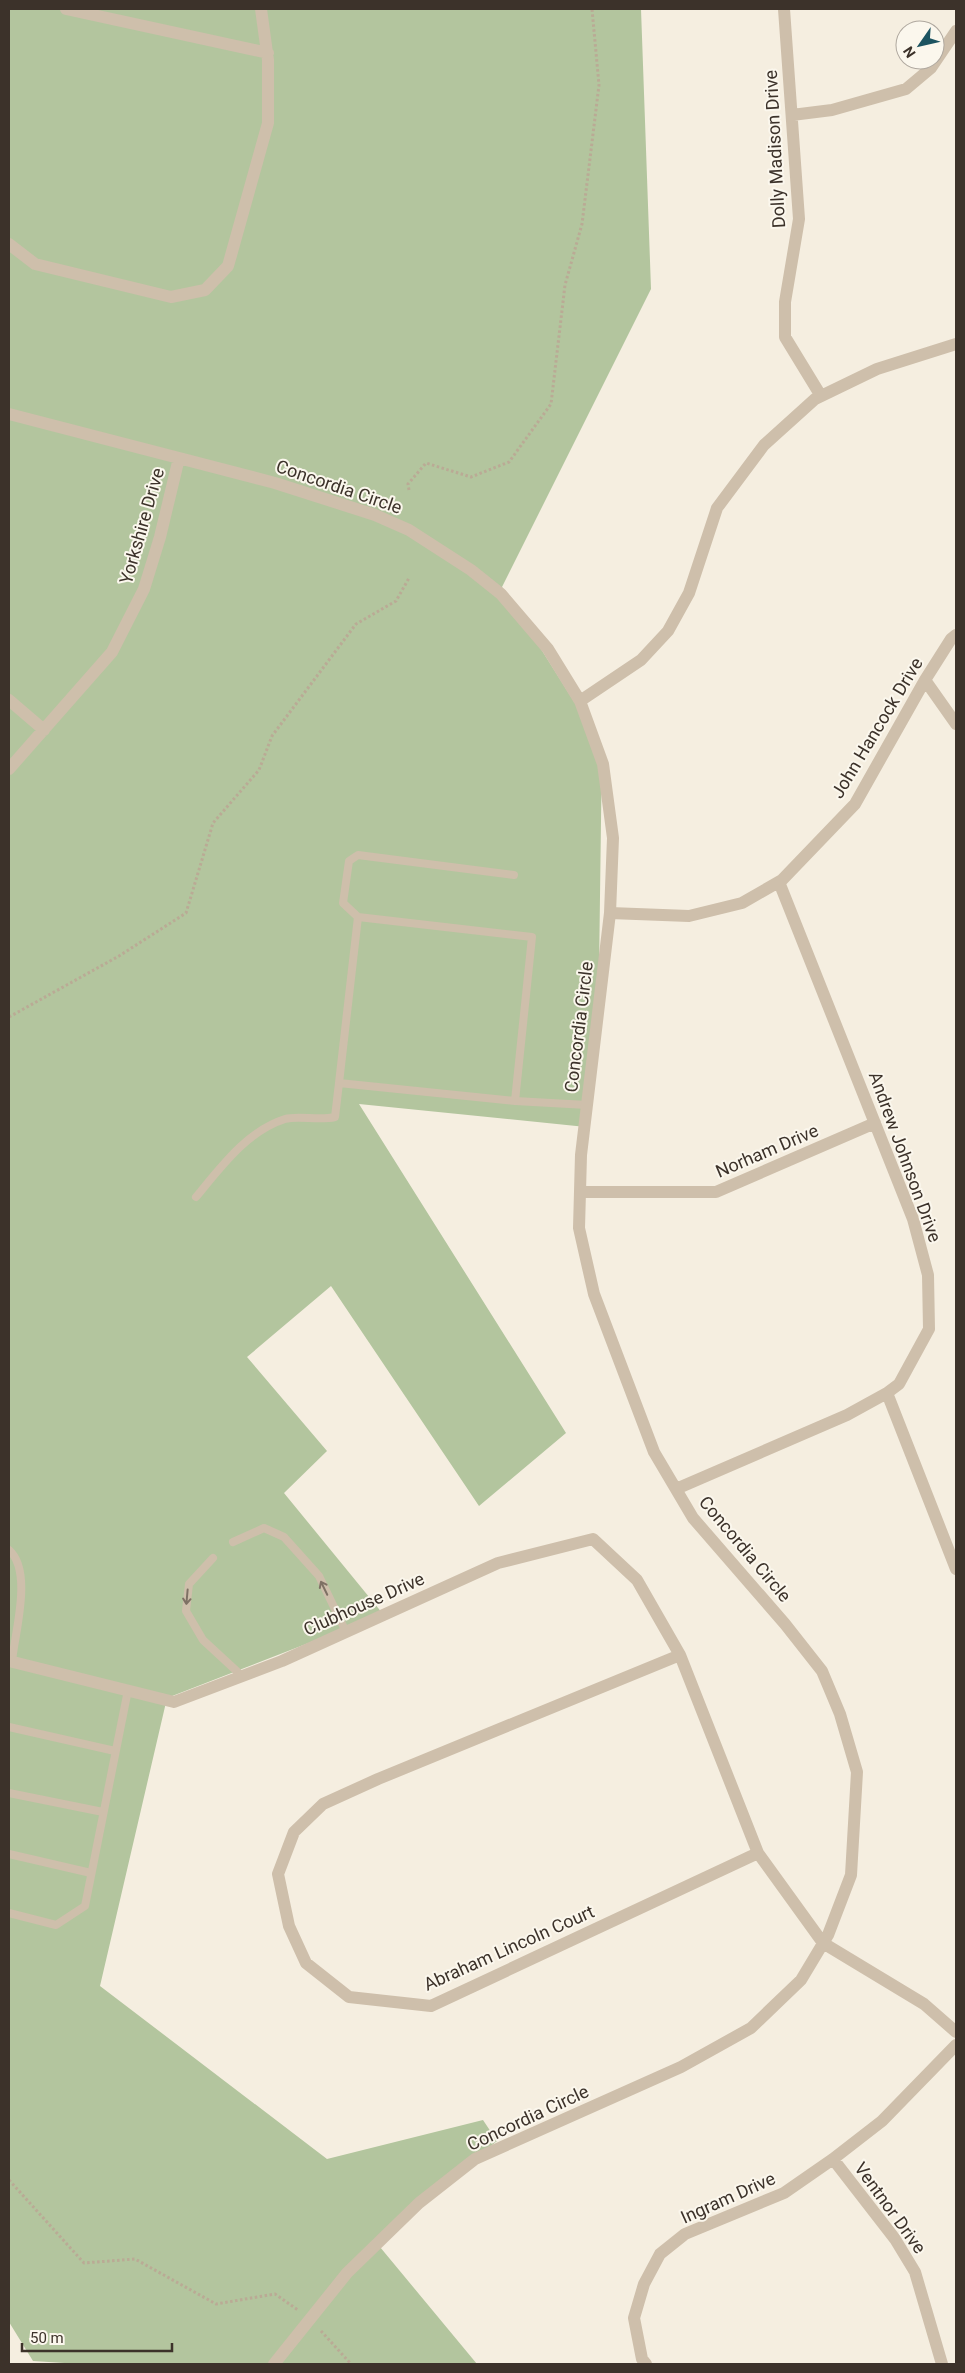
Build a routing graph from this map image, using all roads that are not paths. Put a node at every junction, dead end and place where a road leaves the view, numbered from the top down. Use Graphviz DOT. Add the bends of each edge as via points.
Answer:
graph roads {
  1 [pos="66,9"];
  2 [pos="262,9"];
  3 [pos="784,9"];
  4 [pos="956,32"];
  5 [pos="268,53"];
  6 [pos="792,115"];
  7 [pos="9,244"];
  8 [pos="956,344"];
  9 [pos="821,396"];
  10 [pos="9,414"];
  11 [pos="179,458"];
  12 [pos="955,640"];
  13 [pos="925,680"];
  14 [pos="9,700"];
  15 [pos="580,701"];
  16 [pos="956,724"];
  17 [pos="44,730"];
  18 [pos="9,769"];
  19 [pos="514,875"];
  20 [pos="779,882"];
  21 [pos="610,913"];
  22 [pos="358,917"];
  23 [pos="339,1083"];
  24 [pos="515,1101"];
  25 [pos="587,1104"];
  26 [pos="875,1123"];
  27 [pos="580,1192"];
  28 [pos="196,1197"];
  29 [pos="887,1393"];
  30 [pos="676,1489"];
  31 [pos="233,1542"];
  32 [pos="9,1550"];
  33 [pos="213,1558"];
  34 [pos="956,1569"];
  35 [pos="346,1632"];
  36 [pos="680,1655"];
  37 [pos="10,1661"];
  38 [pos="242,1676"];
  39 [pos="128,1690"];
  40 [pos="9,1728"];
  41 [pos="115,1751"];
  42 [pos="9,1793"];
  43 [pos="103,1812"];
  44 [pos="758,1853"];
  45 [pos="9,1854"];
  46 [pos="91,1873"];
  47 [pos="9,1913"];
  48 [pos="824,1943"];
  49 [pos="956,2032"];
  50 [pos="956,2045"];
  51 [pos="833,2159"];
  52 [pos="274,2364"];
  53 [pos="646,2364"];
  54 [pos="942,2364"];
  1 -- 5 [label="street"];
  2 -- 5 [label="street"];
  3 -- 6 [label="street, Dolly Madison Drive"];
  4 -- 6 [label="street" via="931,68 906,88 832,110"];
  5 -- 7 [label="street" via="268,123 228,266 205,290 171,297 36,264"];
  6 -- 9 [label="street, Dolly Madison Drive" via="799,219 785,302 786,337"];
  8 -- 9 [label="street" via="877,369"];
  9 -- 15 [label="street" via="764,445 717,508 689,593 668,630 641,660"];
  10 -- 11 [label="street, Concordia Circle"];
  11 -- 15 [label="street, Concordia Circle" via="275,483 375,515 409,530 501,594 548,649"];
  11 -- 17 [label="street, Yorkshire Drive" via="144,589 112,652"];
  12 -- 13 [label="street, John Hancock Drive"];
  13 -- 16 [label="street"];
  13 -- 20 [label="street, John Hancock Drive" via="855,804"];
  14 -- 17 [label="street"];
  15 -- 21 [label="street, Concordia Circle" via="603,764 613,838"];
  17 -- 18 [label="street, Yorkshire Drive"];
  19 -- 22 [label="lane" via="358,855 348,861 343,903"];
  20 -- 21 [label="street, John Hancock Drive" via="742,903 689,916"];
  20 -- 26 [label="street, Andrew Johnson Drive"];
  21 -- 25 [label="street, Concordia Circle"];
  22 -- 23 [label="lane"];
  22 -- 24 [label="lane" via="532,938"];
  23 -- 24 [label="lane"];
  23 -- 28 [label="lane" via="336,1117 323,1120 287,1118 266,1128 234,1152"];
  24 -- 25 [label="lane"];
  25 -- 27 [label="street, Concordia Circle"];
  26 -- 27 [label="street, Norham Drive" via="716,1192"];
  26 -- 29 [label="street, Andrew Johnson Drive" via="913,1219 928,1275 929,1329 900,1384"];
  27 -- 30 [label="street, Concordia Circle" via="579,1228 594,1294 654,1452"];
  29 -- 30 [label="street, Andrew Johnson Drive" via="847,1415"];
  29 -- 34 [label="street"];
  30 -- 48 [label="street, Concordia Circle" via="693,1518 822,1671 840,1714 857,1772 851,1875"];
  35 -- 31 [label="lane, one-way" via="318,1576 284,1537 264,1528"];
  32 -- 37 [label="lane" via="16,1556 22,1576"];
  33 -- 38 [label="lane, one-way" via="188,1584 186,1611 203,1640"];
  35 -- 36 [label="street, Clubhouse Drive" via="498,1563 593,1539 637,1580"];
  35 -- 38 [label="street, Clubhouse Drive"];
  36 -- 44 [label="street"];
  36 -- 44 [label="street, Abraham Lincoln Court" via="323,1804 294,1832 278,1874 289,1926 306,1962 349,1997 431,2006"];
  37 -- 39 [label="street, Clubhouse Drive"];
  38 -- 39 [label="street, Clubhouse Drive" via="174,1702"];
  39 -- 41 [label="lane"];
  40 -- 41 [label="lane"];
  41 -- 43 [label="lane"];
  42 -- 43 [label="lane"];
  43 -- 46 [label="lane"];
  44 -- 48 [label="street"];
  45 -- 46 [label="lane"];
  46 -- 47 [label="lane" via="85,1906 56,1924"];
  48 -- 49 [label="street" via="924,2004"];
  48 -- 52 [label="street, Concordia Circle" via="801,1980 751,2028 680,2067 475,2159 418,2203 347,2272"];
  50 -- 51 [label="street, Ingram Drive" via="882,2121"];
  51 -- 53 [label="street, Ingram Drive" via="784,2193 685,2234 660,2254 644,2284 634,2318 642,2360"];
  51 -- 54 [label="street, Ventnor Drive" via="895,2239 915,2272"];
}
